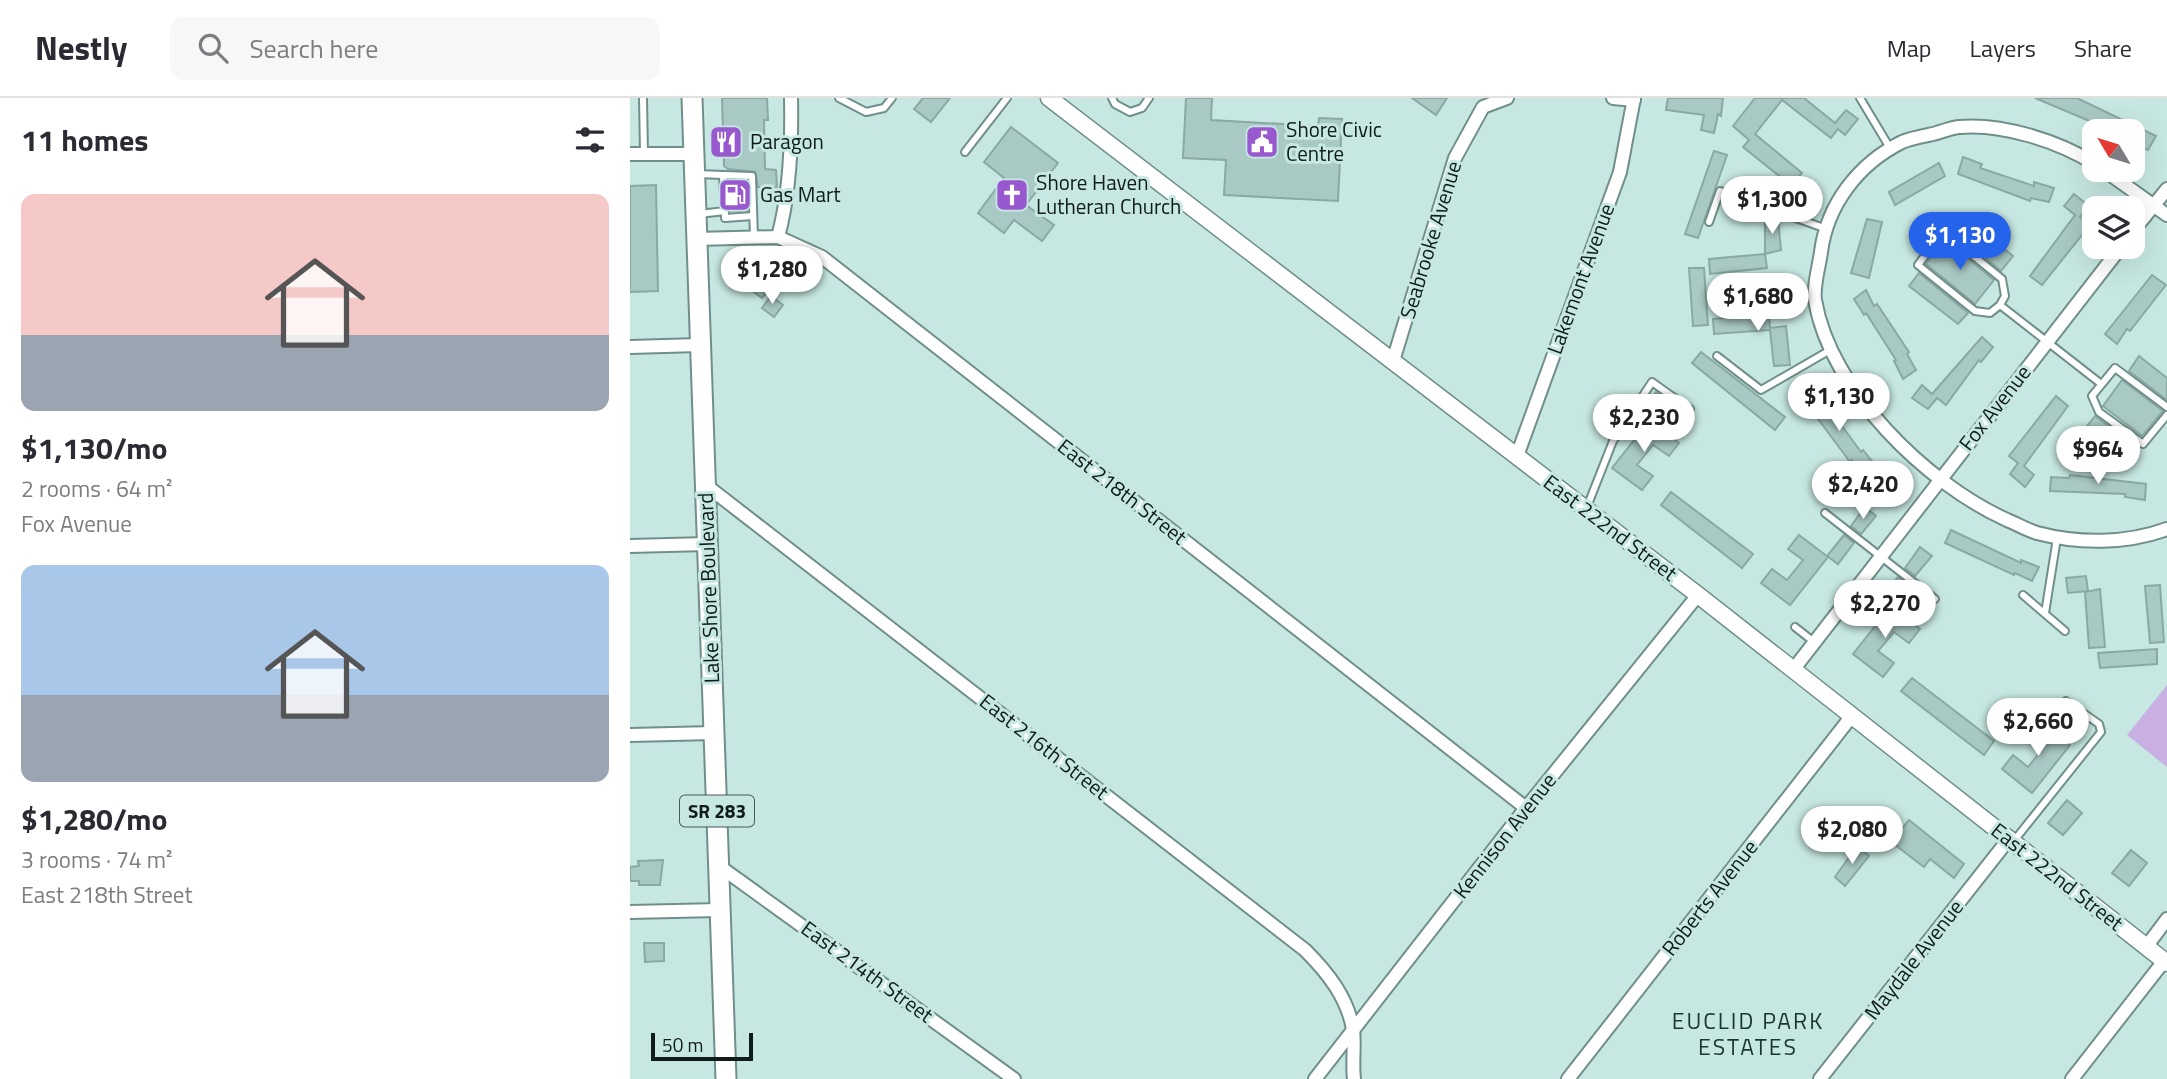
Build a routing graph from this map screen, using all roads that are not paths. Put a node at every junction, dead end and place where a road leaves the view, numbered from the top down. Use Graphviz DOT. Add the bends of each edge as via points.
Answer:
graph roads {
  1 [pos="643,98"];
  2 [pos="692,98"];
  3 [pos="791,98"];
  4 [pos="892,98"];
  5 [pos="1007,98"];
  6 [pos="1049,98"];
  7 [pos="1112,98"];
  8 [pos="1149,98"];
  9 [pos="1507,98"];
  10 [pos="1614,98"];
  11 [pos="1860,98"];
  12 [pos="844,99"];
  13 [pos="1634,99"];
  14 [pos="1891,150"];
  15 [pos="965,152"];
  16 [pos="630,154"];
  17 [pos="644,154"];
  18 [pos="694,154"];
  19 [pos="2082,156"];
  20 [pos="694,174"];
  21 [pos="723,174"];
  22 [pos="2121,182"];
  23 [pos="2167,189"];
  24 [pos="2154,205"];
  25 [pos="725,211"];
  26 [pos="695,214"];
  27 [pos="2167,215"];
  28 [pos="753,216"];
  29 [pos="2145,217"];
  30 [pos="1709,222"];
  31 [pos="1824,228"];
  32 [pos="778,237"];
  33 [pos="754,238"];
  34 [pos="695,239"];
  35 [pos="2112,259"];
  36 [pos="2000,304"];
  37 [pos="2048,341"];
  38 [pos="699,345"];
  39 [pos="630,347"];
  40 [pos="1832,349"];
  41 [pos="1717,356"];
  42 [pos="1394,361"];
  43 [pos="2100,383"];
  44 [pos="2167,407"];
  45 [pos="1690,409"];
  46 [pos="2167,415"];
  47 [pos="1517,456"];
  48 [pos="1940,480"];
  49 [pos="707,486"];
  50 [pos="1586,509"];
  51 [pos="1825,513"];
  52 [pos="2167,529"];
  53 [pos="2057,536"];
  54 [pos="707,544"];
  55 [pos="630,546"];
  56 [pos="1881,556"];
  57 [pos="1698,595"];
  58 [pos="2023,595"];
  59 [pos="1935,598"];
  60 [pos="2045,613"];
  61 [pos="1795,627"];
  62 [pos="2065,631"];
  63 [pos="1814,642"];
  64 [pos="1793,670"];
  65 [pos="2066,701"];
  66 [pos="1851,717"];
  67 [pos="714,733"];
  68 [pos="630,735"];
  69 [pos="1526,808"];
  70 [pos="2010,842"];
  71 [pos="719,866"];
  72 [pos="719,909"];
  73 [pos="630,912"];
  74 [pos="2167,919"];
  75 [pos="2146,947"];
  76 [pos="2165,962"];
  77 [pos="1353,1030"];
  78 [pos="726,1079"];
  79 [pos="1014,1079"];
  80 [pos="1315,1079"];
  81 [pos="1354,1079"];
  82 [pos="1568,1079"];
  83 [pos="1819,1079"];
  84 [pos="2072,1079"];
  1 -- 17 [label="lane"];
  2 -- 18 [label="main road, Lake Shore Boulevard / SR 283"];
  3 -- 32 [label="street" via="792,134"];
  4 -- 12 [label="lane" via="884,108 866,113"];
  5 -- 15 [label="lane"];
  6 -- 42 [label="street, East 222nd Street"];
  7 -- 8 [label="lane" via="1130,112 1142,108"];
  9 -- 42 [label="street, Seabrooke Avenue" via="1483,107 1455,158"];
  10 -- 13 [label="street"];
  11 -- 14 [label="lane"];
  13 -- 47 [label="street, Lakemont Avenue" via="1620,172"];
  14 -- 19 [label="street" via="1903,142 1959,127 2012,131"];
  14 -- 31 [label="street" via="1866,167 1842,193"];
  16 -- 17 [label="street"];
  17 -- 18 [label="street"];
  18 -- 20 [label="main road, Lake Shore Boulevard / SR 283"];
  20 -- 21 [label="lane"];
  20 -- 26 [label="main road, Lake Shore Boulevard / SR 283"];
  21 -- 25 [label="lane"];
  21 -- 28 [label="lane" via="752,176"];
  22 -- 24 [label="street"];
  23 -- 24 [label="street"];
  24 -- 27 [label="street"];
  24 -- 29 [label="street"];
  25 -- 26 [label="lane"];
  25 -- 28 [label="lane" via="725,218"];
  26 -- 34 [label="main road, Lake Shore Boulevard / SR 283"];
  28 -- 33 [label="lane"];
  30 -- 31 [label="lane" via="1720,191"];
  31 -- 40 [label="street" via="1815,298"];
  32 -- 33 [label="street, East 218th Street"];
  32 -- 69 [label="street, East 218th Street" via="822,257"];
  33 -- 34 [label="street, East 218th Street"];
  34 -- 38 [label="main road, Lake Shore Boulevard / SR 283"];
  35 -- 37 [label="street, Fox Avenue"];
  36 -- 36 [label="lane" via="2005,296 2002,279 1942,231 1918,265 1975,311 1990,313"];
  36 -- 37 [label="lane"];
  37 -- 43 [label="lane"];
  37 -- 48 [label="street, Fox Avenue"];
  38 -- 39 [label="street"];
  38 -- 49 [label="main road, Lake Shore Boulevard / SR 283"];
  40 -- 41 [label="lane" via="1761,390"];
  40 -- 48 [label="street" via="1863,404"];
  42 -- 47 [label="street, East 222nd Street"];
  43 -- 44 [label="lane" via="2115,368"];
  43 -- 46 [label="lane" via="2092,396 2099,412 2143,444"];
  45 -- 50 [label="lane" via="1652,382 1617,432"];
  47 -- 50 [label="street, East 222nd Street"];
  48 -- 53 [label="street" via="1979,507 2035,533"];
  48 -- 56 [label="street, Fox Avenue"];
  49 -- 54 [label="main road, Lake Shore Boulevard / SR 283"];
  49 -- 77 [label="street, East 216th Street" via="1306,950 1341,993"];
  50 -- 57 [label="street, East 222nd Street"];
  51 -- 56 [label="lane"];
  52 -- 53 [label="street" via="2141,538"];
  53 -- 60 [label="lane"];
  54 -- 55 [label="street"];
  54 -- 67 [label="main road, Lake Shore Boulevard / SR 283"];
  56 -- 59 [label="lane"];
  56 -- 63 [label="street, Fox Avenue"];
  57 -- 64 [label="street, East 222nd Street"];
  57 -- 69 [label="street, Kennison Avenue"];
  58 -- 60 [label="lane"];
  60 -- 62 [label="lane"];
  61 -- 63 [label="lane"];
  63 -- 64 [label="street, Fox Avenue"];
  64 -- 66 [label="street, East 222nd Street"];
  65 -- 70 [label="lane" via="2099,724 2101,732"];
  66 -- 70 [label="street, East 222nd Street"];
  66 -- 82 [label="street, Roberts Avenue"];
  67 -- 68 [label="street"];
  67 -- 71 [label="main road, Lake Shore Boulevard / SR 283"];
  69 -- 77 [label="street, Kennison Avenue"];
  70 -- 75 [label="street, East 222nd Street"];
  70 -- 83 [label="street, Maydale Avenue"];
  71 -- 72 [label="main road, Lake Shore Boulevard / SR 283"];
  71 -- 79 [label="street, East 214th Street"];
  72 -- 73 [label="street"];
  72 -- 78 [label="main road, Lake Shore Boulevard / SR 283"];
  74 -- 75 [label="street"];
  75 -- 76 [label="street, East 222nd Street"];
  76 -- 84 [label="street"];
  77 -- 80 [label="street, Kennison Avenue"];
  77 -- 81 [label="street, East 216th Street"];
}
